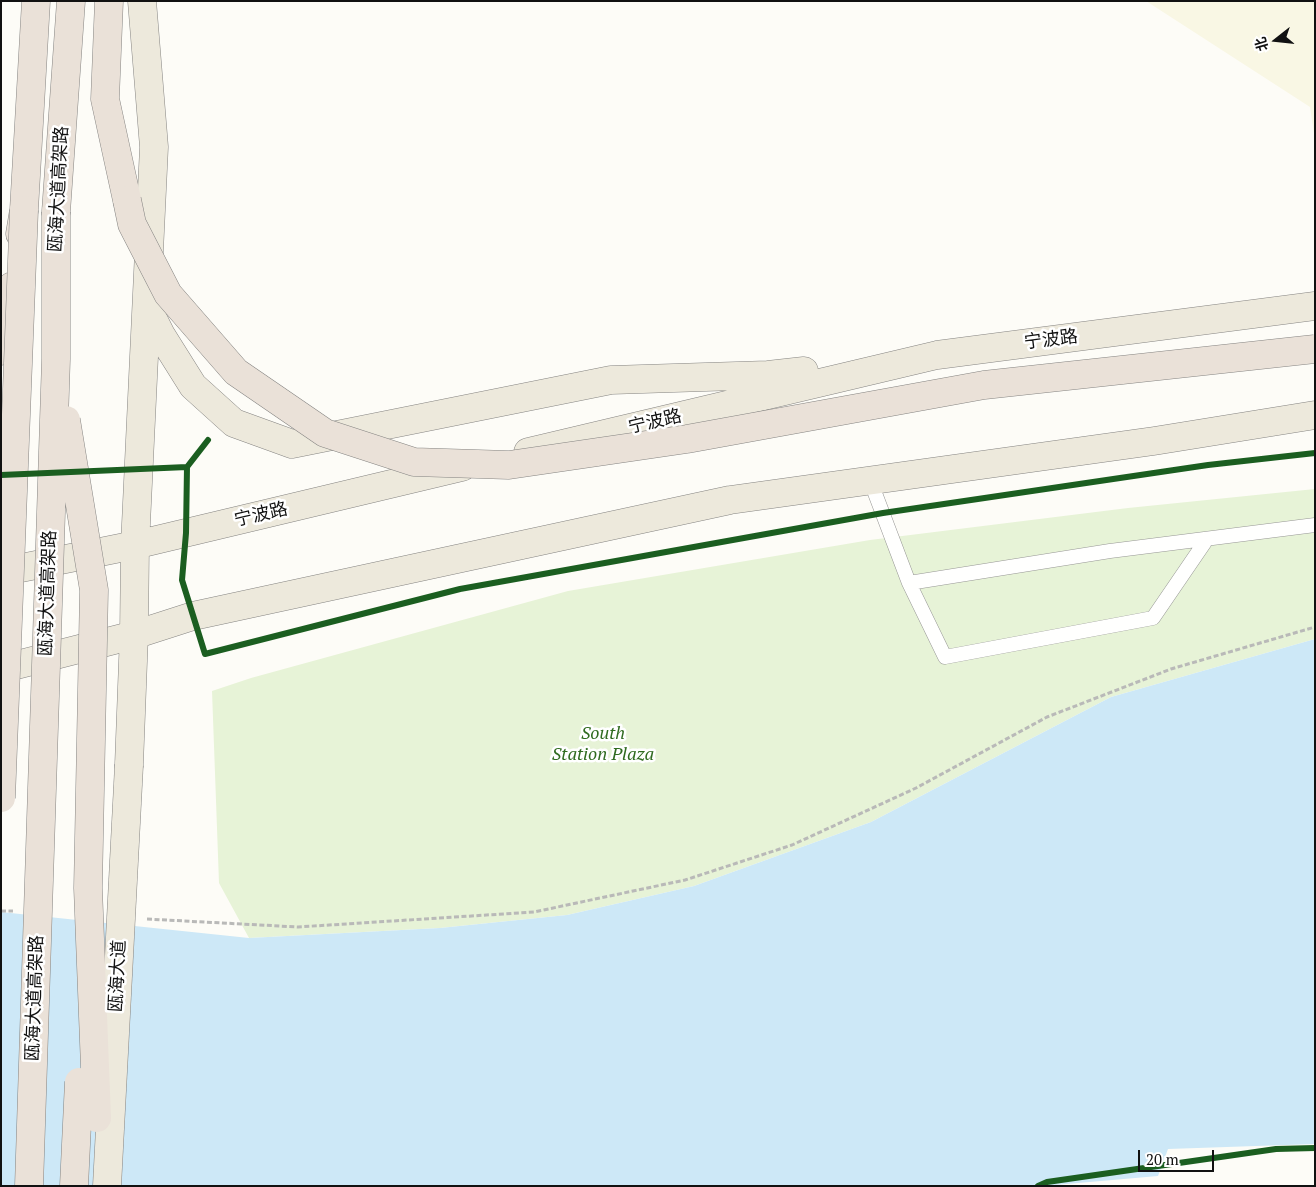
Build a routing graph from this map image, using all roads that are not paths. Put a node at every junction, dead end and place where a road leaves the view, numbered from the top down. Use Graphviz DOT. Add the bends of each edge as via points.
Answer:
graph roads {
  1 [pos="36,1"];
  2 [pos="71,1"];
  3 [pos="109,1"];
  4 [pos="142,1"];
  5 [pos="160,1"];
  6 [pos="154,146"];
  7 [pos="24,210"];
  8 [pos="147,306"];
  9 [pos="1315,306"];
  10 [pos="1315,349"];
  11 [pos="1,351"];
  12 [pos="937,355"];
  13 [pos="56,359"];
  14 [pos="1315,415"];
  15 [pos="870,480"];
  16 [pos="1315,525"];
  17 [pos="1207,539"];
  18 [pos="135,545"];
  19 [pos="1,572"];
  20 [pos="909,583"];
  21 [pos="134,635"];
  22 [pos="1,669"];
  23 [pos="1,798"];
  24 [pos="88,888"];
  25 [pos="29,1186"];
  26 [pos="74,1186"];
  27 [pos="102,1186"];
  28 [pos="107,1186"];
  1 -- 7 [label="highway, 瓯海大道高架路"];
  2 -- 13 [label="highway, 瓯海大道高架路, bridge" via="56,212"];
  3 -- 10 [label="highway, bridge" via="105,99 132,224 168,294 236,372 325,433 414,462 510,465 686,439 984,385"];
  4 -- 6 [label="main road"];
  5 -- 6 [label="main road"];
  6 -- 8 [label="main road, 瓯海大道"];
  7 -- 11 [label="highway, bridge"];
  7 -- 23 [label="highway, 瓯海大道高架路, bridge"];
  8 -- 12 [label="main road" via="193,386 234,423 292,444 611,380 768,375"];
  8 -- 18 [label="main road, 瓯海大道"];
  9 -- 12 [label="main road, 宁波路"];
  12 -- 18 [label="main road, 宁波路"];
  13 -- 24 [label="highway, bridge" via="94,590"];
  13 -- 25 [label="highway, 瓯海大道高架路, bridge"];
  14 -- 15 [label="main road"];
  15 -- 20 [label="lane"];
  15 -- 21 [label="main road" via="730,500 193,616"];
  16 -- 17 [label="lane"];
  17 -- 20 [label="lane"];
  17 -- 20 [label="lane" via="1153,618 944,657"];
  18 -- 19 [label="main road, 宁波路"];
  18 -- 21 [label="main road, 瓯海大道"];
  21 -- 22 [label="main road"];
  21 -- 28 [label="main road, 瓯海大道, bridge"];
  24 -- 26 [label="highway, bridge"];
  24 -- 27 [label="highway, bridge"];
}
